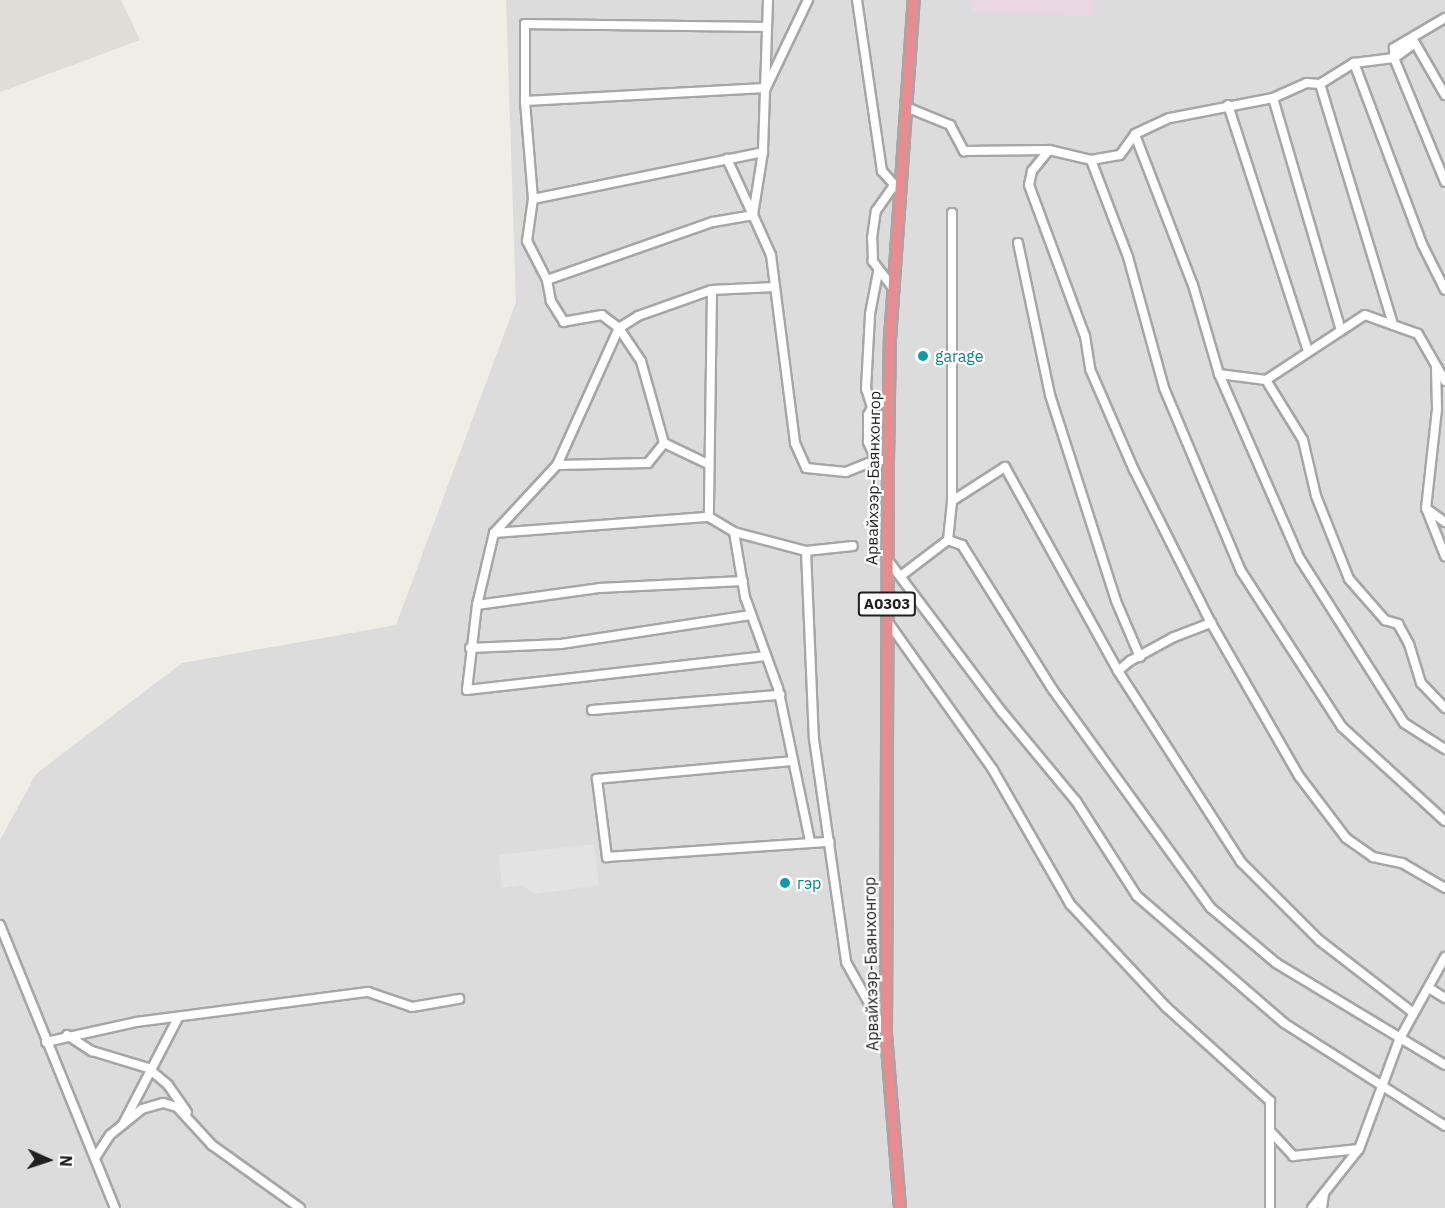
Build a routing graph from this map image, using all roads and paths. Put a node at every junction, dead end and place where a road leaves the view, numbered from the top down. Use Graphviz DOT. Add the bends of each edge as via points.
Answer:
graph roads {
  1 [pos="768,0"];
  2 [pos="808,0"];
  3 [pos="857,0"];
  4 [pos="914,0"];
  5 [pos="1445,18"];
  6 [pos="766,27"];
  7 [pos="1415,43"];
  8 [pos="1394,48"];
  9 [pos="1394,58"];
  10 [pos="1354,63"];
  11 [pos="1320,84"];
  12 [pos="766,87"];
  13 [pos="1445,95"];
  14 [pos="1273,99"];
  15 [pos="525,101"];
  16 [pos="1228,105"];
  17 [pos="906,107"];
  18 [pos="1135,135"];
  19 [pos="1049,150"];
  20 [pos="763,152"];
  21 [pos="727,159"];
  22 [pos="1091,160"];
  23 [pos="1445,182"];
  24 [pos="897,188"];
  25 [pos="533,199"];
  26 [pos="952,213"];
  27 [pos="753,215"];
  28 [pos="1018,243"];
  29 [pos="878,272"];
  30 [pos="548,280"];
  31 [pos="774,287"];
  32 [pos="893,288"];
  33 [pos="712,290"];
  34 [pos="1445,290"];
  35 [pos="1393,325"];
  36 [pos="619,328"];
  37 [pos="1341,330"];
  38 [pos="1308,351"];
  39 [pos="1436,365"];
  40 [pos="1219,374"];
  41 [pos="1266,380"];
  42 [pos="1445,381"];
  43 [pos="889,400"];
  44 [pos="872,406"];
  45 [pos="664,443"];
  46 [pos="876,460"];
  47 [pos="888,460"];
  48 [pos="708,464"];
  49 [pos="557,465"];
  50 [pos="952,501"];
  51 [pos="1426,508"];
  52 [pos="709,517"];
  53 [pos="1445,522"];
  54 [pos="734,532"];
  55 [pos="494,533"];
  56 [pos="948,540"];
  57 [pos="853,546"];
  58 [pos="806,551"];
  59 [pos="1445,556"];
  60 [pos="887,559"];
  61 [pos="902,575"];
  62 [pos="743,581"];
  63 [pos="477,605"];
  64 [pos="751,615"];
  65 [pos="887,620"];
  66 [pos="1211,623"];
  67 [pos="470,648"];
  68 [pos="766,656"];
  69 [pos="1140,657"];
  70 [pos="1119,671"];
  71 [pos="780,695"];
  72 [pos="1444,706"];
  73 [pos="592,710"];
  74 [pos="1445,749"];
  75 [pos="793,761"];
  76 [pos="1445,821"];
  77 [pos="810,841"];
  78 [pos="829,842"];
  79 [pos="1445,888"];
  80 [pos="0,925"];
  81 [pos="1445,957"];
  82 [pos="1429,988"];
  83 [pos="1445,998"];
  84 [pos="459,999"];
  85 [pos="1412,1012"];
  86 [pos="178,1018"];
  87 [pos="886,1033"];
  88 [pos="67,1035"];
  89 [pos="1399,1040"];
  90 [pos="46,1042"];
  91 [pos="1445,1065"];
  92 [pos="151,1070"];
  93 [pos="1384,1084"];
  94 [pos="189,1116"];
  95 [pos="1445,1126"];
  96 [pos="120,1127"];
  97 [pos="1271,1132"];
  98 [pos="1359,1149"];
  99 [pos="95,1158"];
  100 [pos="1324,1192"];
  101 [pos="115,1208"];
  102 [pos="300,1208"];
  103 [pos="900,1208"];
  104 [pos="1270,1208"];
  105 [pos="1312,1208"];
  106 [pos="1322,1208"];
  1 -- 6 [label="street"];
  2 -- 12 [label="street"];
  3 -- 24 [label="street" via="882,171"];
  4 -- 17 [label="highway, Арвайхээр-Баянхонгор / A0303"];
  5 -- 8 [label="street"];
  6 -- 12 [label="street"];
  6 -- 15 [label="street" via="525,24"];
  7 -- 8 [label="street"];
  7 -- 9 [label="street"];
  7 -- 13 [label="street"];
  8 -- 9 [label="street"];
  9 -- 10 [label="street"];
  9 -- 23 [label="street"];
  10 -- 11 [label="street"];
  10 -- 34 [label="street" via="1422,244"];
  11 -- 14 [label="street" via="1307,83"];
  11 -- 35 [label="street"];
  12 -- 15 [label="street"];
  12 -- 20 [label="street"];
  14 -- 16 [label="street"];
  14 -- 37 [label="street"];
  15 -- 25 [label="street"];
  16 -- 18 [label="street" via="1170,118"];
  16 -- 38 [label="street"];
  17 -- 19 [label="street" via="950,124 964,152"];
  17 -- 24 [label="highway, Арвайхээр-Баянхонгор / A0303"];
  18 -- 22 [label="street" via="1120,155"];
  18 -- 40 [label="street" via="1193,285"];
  19 -- 22 [label="street"];
  19 -- 66 [label="street" via="1032,171 1029,185 1085,336 1089,369 1134,470"];
  20 -- 21 [label="street"];
  20 -- 27 [label="street"];
  21 -- 25 [label="street"];
  21 -- 27 [label="street"];
  22 -- 76 [label="street" via="1128,256 1164,388 1241,571 1342,728"];
  24 -- 29 [label="street" via="876,211 873,261"];
  24 -- 32 [label="highway, Арвайхээр-Баянхонгор / A0303"];
  25 -- 30 [label="street" via="527,241"];
  26 -- 50 [label="street"];
  27 -- 30 [label="street" via="713,222"];
  27 -- 31 [label="street" via="771,255"];
  28 -- 69 [label="street" via="1050,395 1116,601"];
  29 -- 32 [label="street"];
  29 -- 44 [label="street" via="870,314 866,389"];
  30 -- 36 [label="street" via="551,301 564,322 602,315"];
  31 -- 33 [label="street"];
  31 -- 46 [label="street" via="795,443 806,468 846,472"];
  32 -- 43 [label="highway, Арвайхээр-Баянхонгор / A0303"];
  33 -- 36 [label="street" via="638,316"];
  33 -- 48 [label="street"];
  35 -- 37 [label="street" via="1365,315"];
  35 -- 39 [label="street" via="1418,334"];
  36 -- 45 [label="street" via="641,361"];
  36 -- 49 [label="street"];
  37 -- 38 [label="street"];
  38 -- 41 [label="street"];
  39 -- 42 [label="street"];
  39 -- 51 [label="street" via="1437,409"];
  40 -- 41 [label="street"];
  40 -- 74 [label="street" via="1300,559 1404,723"];
  41 -- 72 [label="street" via="1303,440 1316,496 1348,579 1385,620 1398,624 1421,683"];
  43 -- 44 [label="street"];
  43 -- 47 [label="highway, Арвайхээр-Баянхонгор / A0303"];
  44 -- 46 [label="street" via="868,442"];
  45 -- 48 [label="street"];
  45 -- 49 [label="street" via="648,463"];
  46 -- 47 [label="street"];
  47 -- 60 [label="highway, Арвайхээр-Баянхонгор / A0303"];
  48 -- 52 [label="street"];
  49 -- 55 [label="street"];
  50 -- 56 [label="street"];
  50 -- 70 [label="street" via="1005,467"];
  51 -- 53 [label="street"];
  51 -- 59 [label="street"];
  52 -- 54 [label="street"];
  52 -- 55 [label="street"];
  54 -- 58 [label="street"];
  54 -- 62 [label="street"];
  55 -- 63 [label="street"];
  56 -- 61 [label="street"];
  56 -- 89 [label="street" via="962,545 1053,690 1212,908 1276,963"];
  57 -- 58 [label="street"];
  58 -- 78 [label="street" via="814,739"];
  60 -- 61 [label="street"];
  60 -- 65 [label="highway, Арвайхээр-Баянхонгор / A0303"];
  61 -- 93 [label="street" via="1002,712 1076,801 1137,896 1284,1023"];
  62 -- 63 [label="street" via="599,588"];
  62 -- 64 [label="street"];
  63 -- 67 [label="street"];
  64 -- 67 [label="street" via="561,644"];
  64 -- 68 [label="street"];
  65 -- 87 [label="highway, Арвайхээр-Баянхонгор / A0303"];
  65 -- 97 [label="street" via="993,770 1070,903 1166,1007 1270,1101"];
  66 -- 69 [label="street" via="1174,637"];
  66 -- 79 [label="street" via="1299,776 1346,838 1373,857 1402,863"];
  67 -- 68 [label="street" via="467,690"];
  68 -- 71 [label="street"];
  69 -- 70 [label="street"];
  70 -- 85 [label="street" via="1241,862 1319,940"];
  71 -- 73 [label="street"];
  71 -- 75 [label="street"];
  75 -- 77 [label="street"];
  75 -- 77 [label="street" via="597,779 607,857"];
  77 -- 78 [label="street"];
  78 -- 87 [label="street" via="846,962"];
  80 -- 90 [label="street"];
  81 -- 82 [label="street"];
  82 -- 83 [label="street"];
  82 -- 85 [label="street"];
  84 -- 86 [label="street" via="412,1007 368,992"];
  85 -- 89 [label="street"];
  86 -- 88 [label="street"];
  86 -- 92 [label="street"];
  87 -- 103 [label="highway, Арвайхээр-Баянхонгор / A0303"];
  88 -- 90 [label="street"];
  88 -- 92 [label="street" via="92,1052"];
  89 -- 91 [label="street"];
  89 -- 93 [label="street"];
  90 -- 99 [label="street"];
  92 -- 94 [label="street" via="168,1085"];
  92 -- 96 [label="street"];
  93 -- 95 [label="street"];
  93 -- 98 [label="street"];
  94 -- 96 [label="street" via="177,1107 153,1104"];
  94 -- 102 [label="street" via="212,1145"];
  96 -- 99 [label="street"];
  97 -- 98 [label="street" via="1293,1156"];
  97 -- 104 [label="street"];
  98 -- 100 [label="street"];
  99 -- 101 [label="street"];
  100 -- 105 [label="street"];
  100 -- 106 [label="street"];
}
